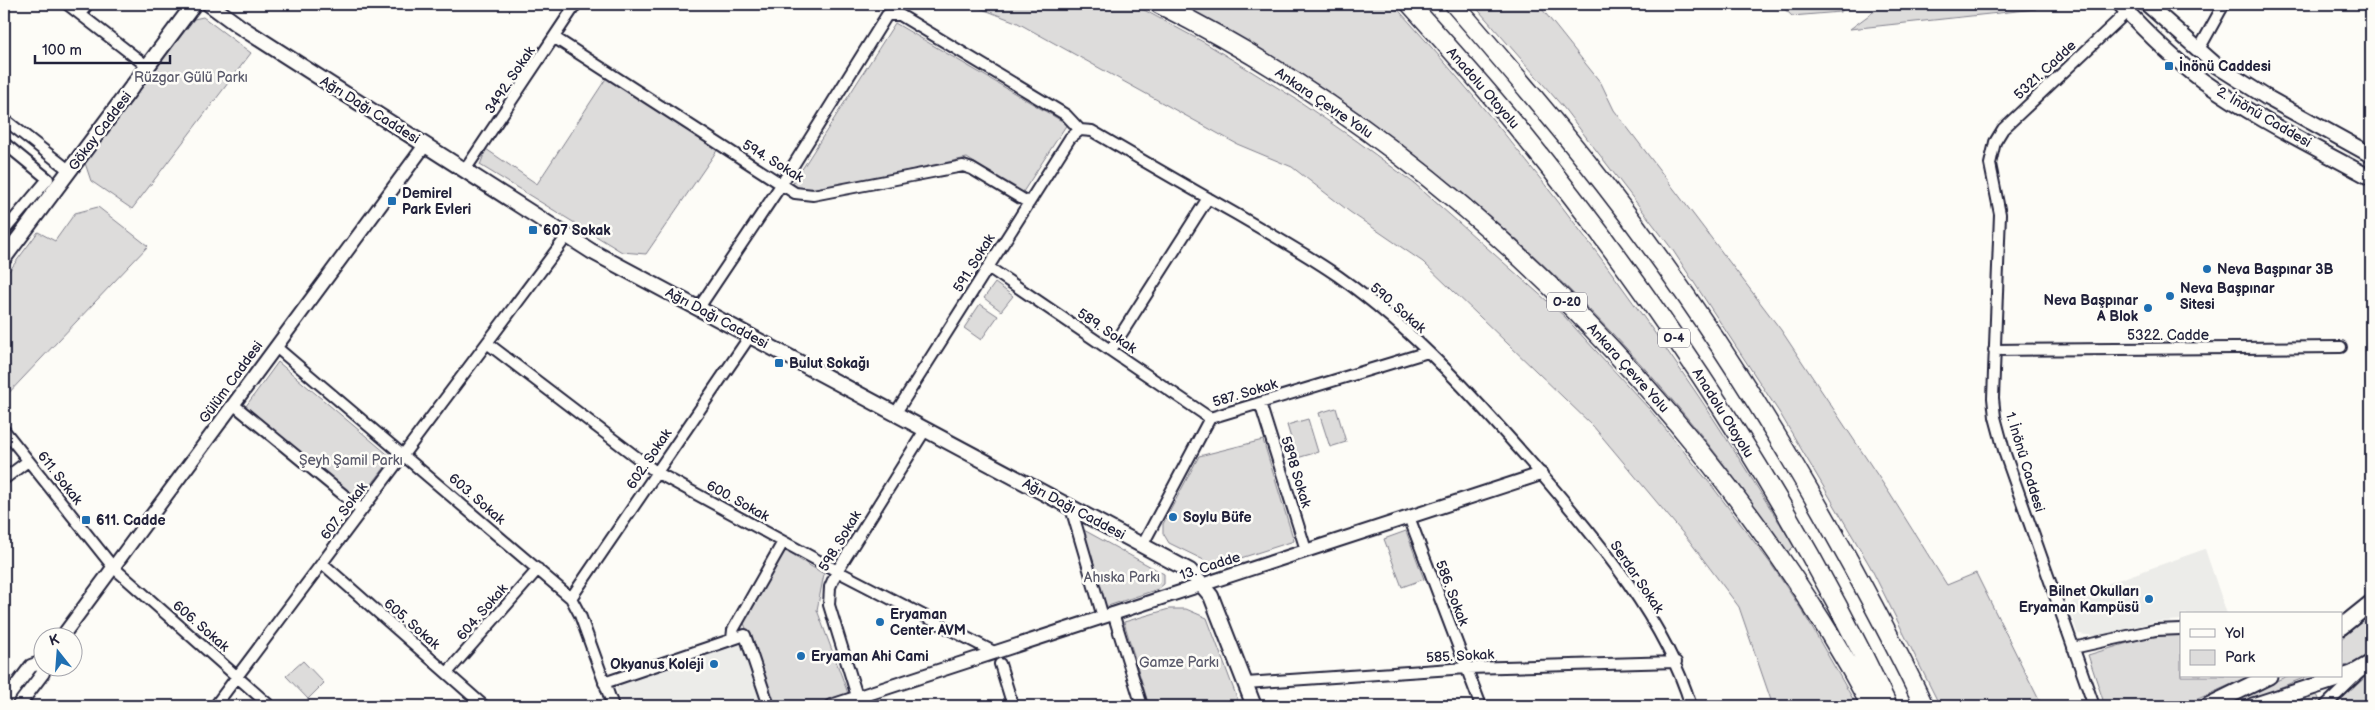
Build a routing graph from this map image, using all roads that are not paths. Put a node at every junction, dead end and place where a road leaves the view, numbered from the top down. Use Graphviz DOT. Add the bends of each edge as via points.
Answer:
graph roads {
  1 [pos="67,4"];
  2 [pos="88,4"];
  3 [pos="194,4"];
  4 [pos="209,4"];
  5 [pos="576,4"];
  6 [pos="1159,4"];
  7 [pos="1410,4"];
  8 [pos="1454,4"];
  9 [pos="2147,4"];
  10 [pos="2224,4"];
  11 [pos="2123,8"];
  12 [pos="80,14"];
  13 [pos="555,38"];
  14 [pos="2198,51"];
  15 [pos="148,67"];
  16 [pos="4,119"];
  17 [pos="1080,130"];
  18 [pos="4,143"];
  19 [pos="425,144"];
  20 [pos="1991,155"];
  21 [pos="2371,155"];
  22 [pos="465,170"];
  23 [pos="70,171"];
  24 [pos="2371,178"];
  25 [pos="781,184"];
  26 [pos="1208,198"];
  27 [pos="1029,203"];
  28 [pos="4,231"];
  29 [pos="567,236"];
  30 [pos="4,258"];
  31 [pos="988,267"];
  32 [pos="698,309"];
  33 [pos="750,336"];
  34 [pos="487,343"];
  35 [pos="276,346"];
  36 [pos="2341,347"];
  37 [pos="1111,350"];
  38 [pos="1994,350"];
  39 [pos="1428,352"];
  40 [pos="1260,402"];
  41 [pos="234,404"];
  42 [pos="895,414"];
  43 [pos="1210,418"];
  44 [pos="4,430"];
  45 [pos="925,430"];
  46 [pos="404,454"];
  47 [pos="28,461"];
  48 [pos="656,472"];
  49 [pos="1541,474"];
  50 [pos="4,479"];
  51 [pos="1071,508"];
  52 [pos="362,510"];
  53 [pos="1408,517"];
  54 [pos="783,542"];
  55 [pos="1142,546"];
  56 [pos="1306,550"];
  57 [pos="322,563"];
  58 [pos="113,567"];
  59 [pos="538,569"];
  60 [pos="837,571"];
  61 [pos="1202,583"];
  62 [pos="571,598"];
  63 [pos="2371,603"];
  64 [pos="1108,615"];
  65 [pos="2342,626"];
  66 [pos="68,628"];
  67 [pos="2180,629"];
  68 [pos="732,639"];
  69 [pos="2073,648"];
  70 [pos="997,658"];
  71 [pos="1676,662"];
  72 [pos="32,666"];
  73 [pos="2367,666"];
  74 [pos="1467,668"];
  75 [pos="447,673"];
  76 [pos="2342,676"];
  77 [pos="237,677"];
  78 [pos="39,678"];
  79 [pos="2265,678"];
  80 [pos="2336,678"];
  81 [pos="2328,681"];
  82 [pos="604,683"];
  83 [pos="1246,683"];
  84 [pos="2336,696"];
  85 [pos="4,702"];
  86 [pos="859,702"];
  87 [pos="18,706"];
  88 [pos="215,706"];
  89 [pos="270,706"];
  90 [pos="484,706"];
  91 [pos="613,706"];
  92 [pos="769,706"];
  93 [pos="831,706"];
  94 [pos="1013,706"];
  95 [pos="1142,706"];
  96 [pos="1254,706"];
  97 [pos="1481,706"];
  98 [pos="1691,706"];
  99 [pos="1871,706"];
  100 [pos="1888,706"];
  101 [pos="1924,706"];
  102 [pos="2094,706"];
  103 [pos="2208,706"];
  104 [pos="2253,706"];
  105 [pos="2325,706"];
  1 -- 12 [label="street"];
  2 -- 12 [label="street"];
  3 -- 15 [label="main road, Gökay Caddesi"];
  4 -- 19 [label="main road, Ağrı Dağı Caddesi"];
  5 -- 13 [label="street, 3492. Sokak"];
  6 -- 99 [label="highway, Ankara Çevre Yolu / O-20" via="1267,66 1355,124 1439,186 1550,284 1642,380 1720,476 1811,603"];
  7 -- 100 [label="highway, Anadolu Otoyolu / O-4" via="1548,166 1694,367 1804,547"];
  8 -- 101 [label="highway" via="1604,183 1724,354 1833,531"];
  9 -- 14 [label="main road, 2. İnönü Caddesi"];
  10 -- 14 [label="street"];
  11 -- 20 [label="street, 5321. Cadde" via="2003,129"];
  11 -- 24 [label="main road, 2. İnönü Caddesi" via="2202,80 2250,112"];
  12 -- 15 [label="street"];
  13 -- 22 [label="street, 3492. Sokak"];
  13 -- 25 [label="street, 594. Sokak"];
  14 -- 21 [label="main road, 2. İnönü Caddesi" via="2266,97"];
  15 -- 23 [label="main road, Gökay Caddesi"];
  16 -- 23 [label="street"];
  17 -- 25 [label="street" via="1066,115 1042,100 900,15 888,15"];
  17 -- 26 [label="street, 590. Sokak" via="1092,131"];
  17 -- 27 [label="street, 591. Sokak" via="1070,138"];
  18 -- 28 [label="street" via="48,179"];
  19 -- 22 [label="main road, Ağrı Dağı Caddesi"];
  19 -- 35 [label="street, Gülüm Caddesi"];
  20 -- 38 [label="street, 1. İnönü Caddesi" via="1991,176 2000,214"];
  22 -- 29 [label="main road, Ağrı Dağı Caddesi"];
  23 -- 30 [label="main road, Gökay Caddesi"];
  25 -- 27 [label="street, 594. Sokak" via="795,193 813,195 963,166"];
  25 -- 32 [label="street"];
  26 -- 37 [label="street"];
  26 -- 39 [label="street, 590. Sokak" via="1339,277"];
  27 -- 31 [label="street, 591. Sokak"];
  29 -- 32 [label="main road, Ağrı Dağı Caddesi"];
  29 -- 34 [label="street, 607. Sokak"];
  31 -- 37 [label="street, 589. Sokak"];
  31 -- 42 [label="street, 591. Sokak"];
  32 -- 33 [label="main road, Ağrı Dağı Caddesi"];
  33 -- 42 [label="main road, Ağrı Dağı Caddesi"];
  33 -- 48 [label="street, 602. Sokak"];
  34 -- 46 [label="street, 607. Sokak"];
  34 -- 48 [label="street, 600. Sokak"];
  35 -- 41 [label="street, Gülüm Caddesi"];
  35 -- 46 [label="street, 603. Sokak"];
  36 -- 38 [label="street, 5322. Cadde"];
  37 -- 43 [label="street, 589. Sokak"];
  38 -- 69 [label="street, 1. İnönü Caddesi" via="1993,398 2000,438"];
  39 -- 40 [label="street, 587. Sokak"];
  39 -- 49 [label="street, 590. Sokak" via="1488,412"];
  40 -- 43 [label="street, 587. Sokak"];
  40 -- 56 [label="street, 5898 Sokak"];
  41 -- 52 [label="street"];
  41 -- 58 [label="street, Gülüm Caddesi"];
  42 -- 45 [label="main road, Ağrı Dağı Caddesi"];
  43 -- 55 [label="street, 587. Sokak"];
  44 -- 47 [label="street, 611. Sokak"];
  45 -- 51 [label="main road, Ağrı Dağı Caddesi"];
  45 -- 60 [label="street, 598. Sokak"];
  46 -- 52 [label="street, 607. Sokak"];
  46 -- 59 [label="street, 603. Sokak"];
  47 -- 50 [label="street"];
  47 -- 58 [label="street, 611. Sokak"];
  48 -- 54 [label="street, 600. Sokak"];
  48 -- 62 [label="street, 602. Sokak"];
  49 -- 53 [label="street, 13. Cadde"];
  49 -- 71 [label="street, Serdar Sokak" via="1608,556"];
  51 -- 55 [label="main road, Ağrı Dağı Caddesi"];
  51 -- 64 [label="street"];
  52 -- 57 [label="street, 607. Sokak"];
  53 -- 56 [label="street, 13. Cadde"];
  53 -- 74 [label="street, 586. Sokak"];
  54 -- 60 [label="street, 600. Sokak"];
  54 -- 68 [label="street" via="733,630"];
  55 -- 61 [label="main road, Ağrı Dağı Caddesi" via="1190,572"];
  56 -- 61 [label="street, 13. Cadde"];
  57 -- 75 [label="street, 605. Sokak"];
  57 -- 77 [label="street, 607. Sokak"];
  58 -- 66 [label="street, Gülüm Caddesi"];
  58 -- 77 [label="street, 606. Sokak"];
  59 -- 62 [label="street, 603. Sokak"];
  59 -- 75 [label="street, 604. Sokak"];
  60 -- 70 [label="street, 600. Sokak"];
  60 -- 86 [label="street, 598. Sokak" via="830,587 829,605"];
  61 -- 64 [label="street, 13. Cadde"];
  61 -- 83 [label="main road, Ağrı Dağı Caddesi" via="1211,596"];
  62 -- 82 [label="street, 603. Sokak"];
  63 -- 65 [label="main road"];
  64 -- 70 [label="street, 13. Cadde"];
  64 -- 95 [label="street"];
  67 -- 69 [label="street" via="2156,630"];
  68 -- 82 [label="street"];
  68 -- 92 [label="street" via="745,635"];
  69 -- 102 [label="street, 1. İnönü Caddesi"];
  70 -- 86 [label="street, 13. Cadde"];
  70 -- 94 [label="street"];
  71 -- 74 [label="street, 585. Sokak"];
  71 -- 98 [label="street, Serdar Sokak"];
  72 -- 85 [label="street"];
  73 -- 76 [label="main road"];
  73 -- 84 [label="street"];
  74 -- 83 [label="street, 585. Sokak"];
  74 -- 97 [label="street, 586. Sokak"];
  75 -- 90 [label="street, 605. Sokak"];
  77 -- 88 [label="street, 607. Sokak"];
  77 -- 89 [label="street, 606. Sokak"];
  78 -- 87 [label="street"];
  79 -- 103 [label="main road"];
  80 -- 81 [label="main road"];
  81 -- 84 [label="street" via="2336,686"];
  81 -- 104 [label="main road"];
  82 -- 91 [label="street, 603. Sokak"];
  83 -- 96 [label="main road, Ağrı Dağı Caddesi"];
  84 -- 105 [label="street"];
  86 -- 93 [label="street, 13. Cadde"];
}
